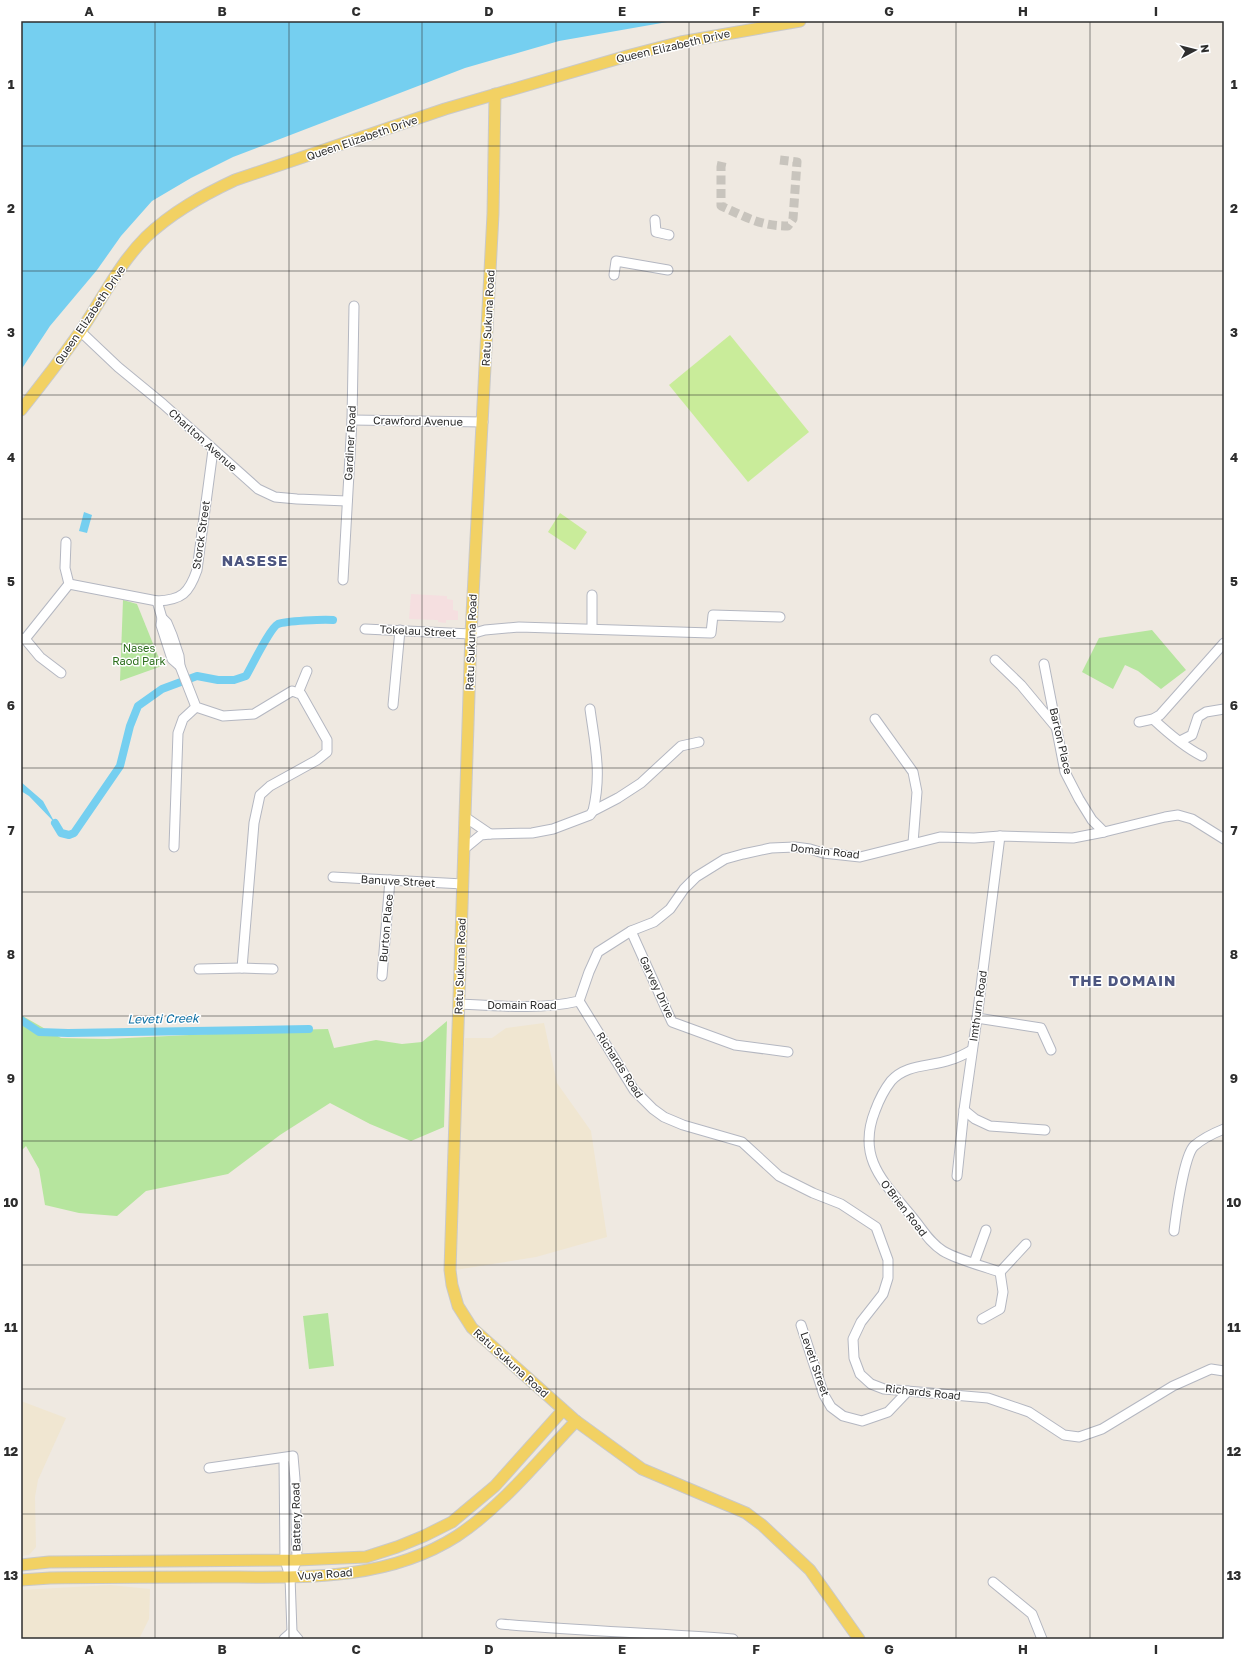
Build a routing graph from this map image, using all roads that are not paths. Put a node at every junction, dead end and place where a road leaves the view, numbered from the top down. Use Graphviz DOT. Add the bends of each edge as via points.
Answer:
graph roads {
  1 [pos="800,21"];
  2 [pos="495,94"];
  3 [pos="654,220"];
  4 [pos="669,235"];
  5 [pos="668,270"];
  6 [pos="614,275"];
  7 [pos="354,306"];
  8 [pos="80,332"];
  9 [pos="21,410"];
  10 [pos="352,420"];
  11 [pos="483,422"];
  12 [pos="213,450"];
  13 [pos="347,501"];
  14 [pos="66,542"];
  15 [pos="343,580"];
  16 [pos="68,584"];
  17 [pos="592,595"];
  18 [pos="158,601"];
  19 [pos="780,617"];
  20 [pos="592,628"];
  21 [pos="365,629"];
  22 [pos="400,630"];
  23 [pos="471,634"];
  24 [pos="23,638"];
  25 [pos="1224,643"];
  26 [pos="995,660"];
  27 [pos="1044,664"];
  28 [pos="307,671"];
  29 [pos="60,673"];
  30 [pos="298,693"];
  31 [pos="393,705"];
  32 [pos="196,707"];
  33 [pos="590,709"];
  34 [pos="1224,709"];
  35 [pos="875,719"];
  36 [pos="1153,719"];
  37 [pos="1139,722"];
  38 [pos="1056,728"];
  39 [pos="700,742"];
  40 [pos="1180,742"];
  41 [pos="1202,756"];
  42 [pos="593,811"];
  43 [pos="465,817"];
  44 [pos="1104,832"];
  45 [pos="490,834"];
  46 [pos="1000,836"];
  47 [pos="1224,839"];
  48 [pos="913,843"];
  49 [pos="174,847"];
  50 [pos="464,848"];
  51 [pos="333,877"];
  52 [pos="390,880"];
  53 [pos="463,884"];
  54 [pos="631,931"];
  55 [pos="242,968"];
  56 [pos="199,969"];
  57 [pos="273,969"];
  58 [pos="382,976"];
  59 [pos="579,1001"];
  60 [pos="459,1004"];
  61 [pos="977,1018"];
  62 [pos="972,1050"];
  63 [pos="1051,1050"];
  64 [pos="788,1052"];
  65 [pos="964,1110"];
  66 [pos="1224,1129"];
  67 [pos="1045,1130"];
  68 [pos="957,1176"];
  69 [pos="986,1230"];
  70 [pos="1174,1231"];
  71 [pos="1026,1244"];
  72 [pos="974,1263"];
  73 [pos="1000,1272"];
  74 [pos="982,1319"];
  75 [pos="801,1325"];
  76 [pos="1224,1371"];
  77 [pos="908,1391"];
  78 [pos="563,1410"];
  79 [pos="576,1421"];
  80 [pos="288,1457"];
  81 [pos="209,1468"];
  82 [pos="285,1560"];
  83 [pos="297,1560"];
  84 [pos="21,1565"];
  85 [pos="290,1577"];
  86 [pos="21,1580"];
  87 [pos="993,1582"];
  88 [pos="501,1624"];
  89 [pos="295,1636"];
  90 [pos="646,1636"];
  91 [pos="284,1639"];
  92 [pos="733,1639"];
  93 [pos="859,1639"];
  94 [pos="1042,1639"];
  1 -- 2 [label="main road, Queen Elizabeth Drive" via="681,42"];
  2 -- 8 [label="main road, Queen Elizabeth Drive" via="235,180 208,193 183,208 146,238 111,281"];
  2 -- 11 [label="main road, Ratu Sukuna Road" via="493,214"];
  3 -- 4 [label="street" via="656,232"];
  5 -- 6 [label="street" via="616,261"];
  7 -- 10 [label="street, Gardiner Road"];
  8 -- 9 [label="main road, Queen Elizabeth Drive"];
  8 -- 12 [label="street, Charlton Avenue"];
  10 -- 11 [label="street, Crawford Avenue"];
  10 -- 13 [label="street, Gardiner Road"];
  11 -- 23 [label="main road, Ratu Sukuna Road"];
  12 -- 13 [label="street, Charlton Avenue" via="258,488 275,497"];
  12 -- 18 [label="street, Storck Street" via="200,553 192,584 186,593 178,598"];
  13 -- 15 [label="street, Gardiner Road"];
  14 -- 16 [label="street" via="65,568"];
  16 -- 18 [label="street, Storck Street"];
  16 -- 24 [label="street"];
  17 -- 20 [label="street"];
  18 -- 32 [label="street" via="161,625 172,659 180,666"];
  19 -- 20 [label="street, Tokelau Street" via="713,615 710,633"];
  20 -- 23 [label="street, Tokelau Street" via="519,627"];
  21 -- 22 [label="street, Tokelau Street"];
  22 -- 23 [label="street, Tokelau Street"];
  22 -- 31 [label="street"];
  23 -- 43 [label="main road, Ratu Sukuna Road"];
  24 -- 29 [label="street" via="40,657"];
  25 -- 36 [label="street" via="1160,715"];
  26 -- 38 [label="street" via="1021,685"];
  27 -- 38 [label="street, Barton Place"];
  28 -- 30 [label="street"];
  30 -- 32 [label="street" via="292,691 254,714 223,716"];
  30 -- 55 [label="street" via="301,694 327,740 327,752 270,786 260,795 254,823"];
  32 -- 49 [label="street" via="183,719 178,733"];
  33 -- 42 [label="street" via="598,768"];
  34 -- 40 [label="street" via="1206,712 1198,717 1192,735"];
  35 -- 48 [label="street" via="913,772 917,792"];
  36 -- 37 [label="street"];
  36 -- 40 [label="street"];
  38 -- 44 [label="street, Barton Place" via="1065,772 1092,820"];
  39 -- 42 [label="street" via="681,746 641,783"];
  40 -- 41 [label="street"];
  42 -- 45 [label="street" via="582,819 553,829 532,833"];
  43 -- 45 [label="street"];
  43 -- 50 [label="main road, Ratu Sukuna Road"];
  44 -- 46 [label="street, Domain Road" via="1073,838"];
  44 -- 47 [label="street, Domain Road" via="1178,816 1192,819"];
  45 -- 50 [label="street" via="481,836"];
  46 -- 48 [label="street, Domain Road" via="940,837"];
  46 -- 61 [label="street, Imthurn Road"];
  48 -- 54 [label="street, Domain Road" via="860,857 795,847 771,848 731,857 696,877 670,909 654,922"];
  50 -- 53 [label="main road, Ratu Sukuna Road"];
  51 -- 52 [label="street, Banuve Street"];
  52 -- 53 [label="street, Banuve Street"];
  52 -- 58 [label="street, Burton Place"];
  53 -- 60 [label="main road, Ratu Sukuna Road"];
  54 -- 59 [label="street, Domain Road" via="598,952 588,972"];
  54 -- 64 [label="street, Garvey Drive" via="672,1022 735,1045"];
  55 -- 56 [label="street"];
  55 -- 57 [label="street"];
  59 -- 60 [label="street, Domain Road" via="558,1006"];
  59 -- 77 [label="street, Richards Road" via="634,1090 653,1109 683,1125 742,1142 780,1176 841,1204 876,1226 888,1260 888,1278 884,1294 861,1322 853,1339 854,1358 860,1374 871,1384 884,1389"];
  60 -- 78 [label="main road, Ratu Sukuna Road" via="452,1183 452,1285 458,1306 472,1328"];
  61 -- 62 [label="street, Imthurn Road"];
  61 -- 63 [label="street" via="1041,1028"];
  62 -- 65 [label="street, Imthurn Road"];
  62 -- 72 [label="street, O'Brien Road" via="951,1060 906,1070 891,1081 880,1098 868,1135 870,1154 876,1172 931,1242 945,1252"];
  65 -- 67 [label="street" via="990,1126"];
  65 -- 68 [label="street, Imthurn Road"];
  66 -- 70 [label="street" via="1194,1146 1190,1152 1179,1196"];
  69 -- 72 [label="street"];
  71 -- 73 [label="street"];
  72 -- 73 [label="street, O'Brien Road"];
  73 -- 74 [label="street" via="1004,1292 1000,1309"];
  75 -- 77 [label="street, Leveti Street" via="824,1395 831,1407 843,1416 862,1420 888,1412"];
  76 -- 77 [label="street, Richards Road" via="1211,1369 1174,1386 1102,1429 1079,1437 1064,1434 1029,1412 988,1398"];
  78 -- 79 [label="main road, Ratu Sukuna Road"];
  78 -- 83 [label="main road, Vuya Road" via="495,1486 452,1522 397,1547 366,1557"];
  79 -- 85 [label="main road, Vuya Road" via="482,1518 440,1545 394,1564 367,1571"];
  79 -- 93 [label="main road, Ratu Sukuna Road" via="642,1469 746,1513 762,1525 810,1570"];
  80 -- 81 [label="street"];
  80 -- 82 [label="street, Battery Road"];
  80 -- 83 [label="street, Battery Road" via="295,1479"];
  82 -- 83 [label="main road, Vuya Road"];
  82 -- 84 [label="main road, Vuya Road" via="49,1562"];
  82 -- 85 [label="street, Battery Road"];
  83 -- 85 [label="street, Battery Road"];
  85 -- 86 [label="main road, Vuya Road"];
  85 -- 89 [label="street"];
  87 -- 94 [label="street" via="1032,1614"];
  88 -- 90 [label="street"];
  89 -- 91 [label="street"];
  90 -- 92 [label="street"];
}
